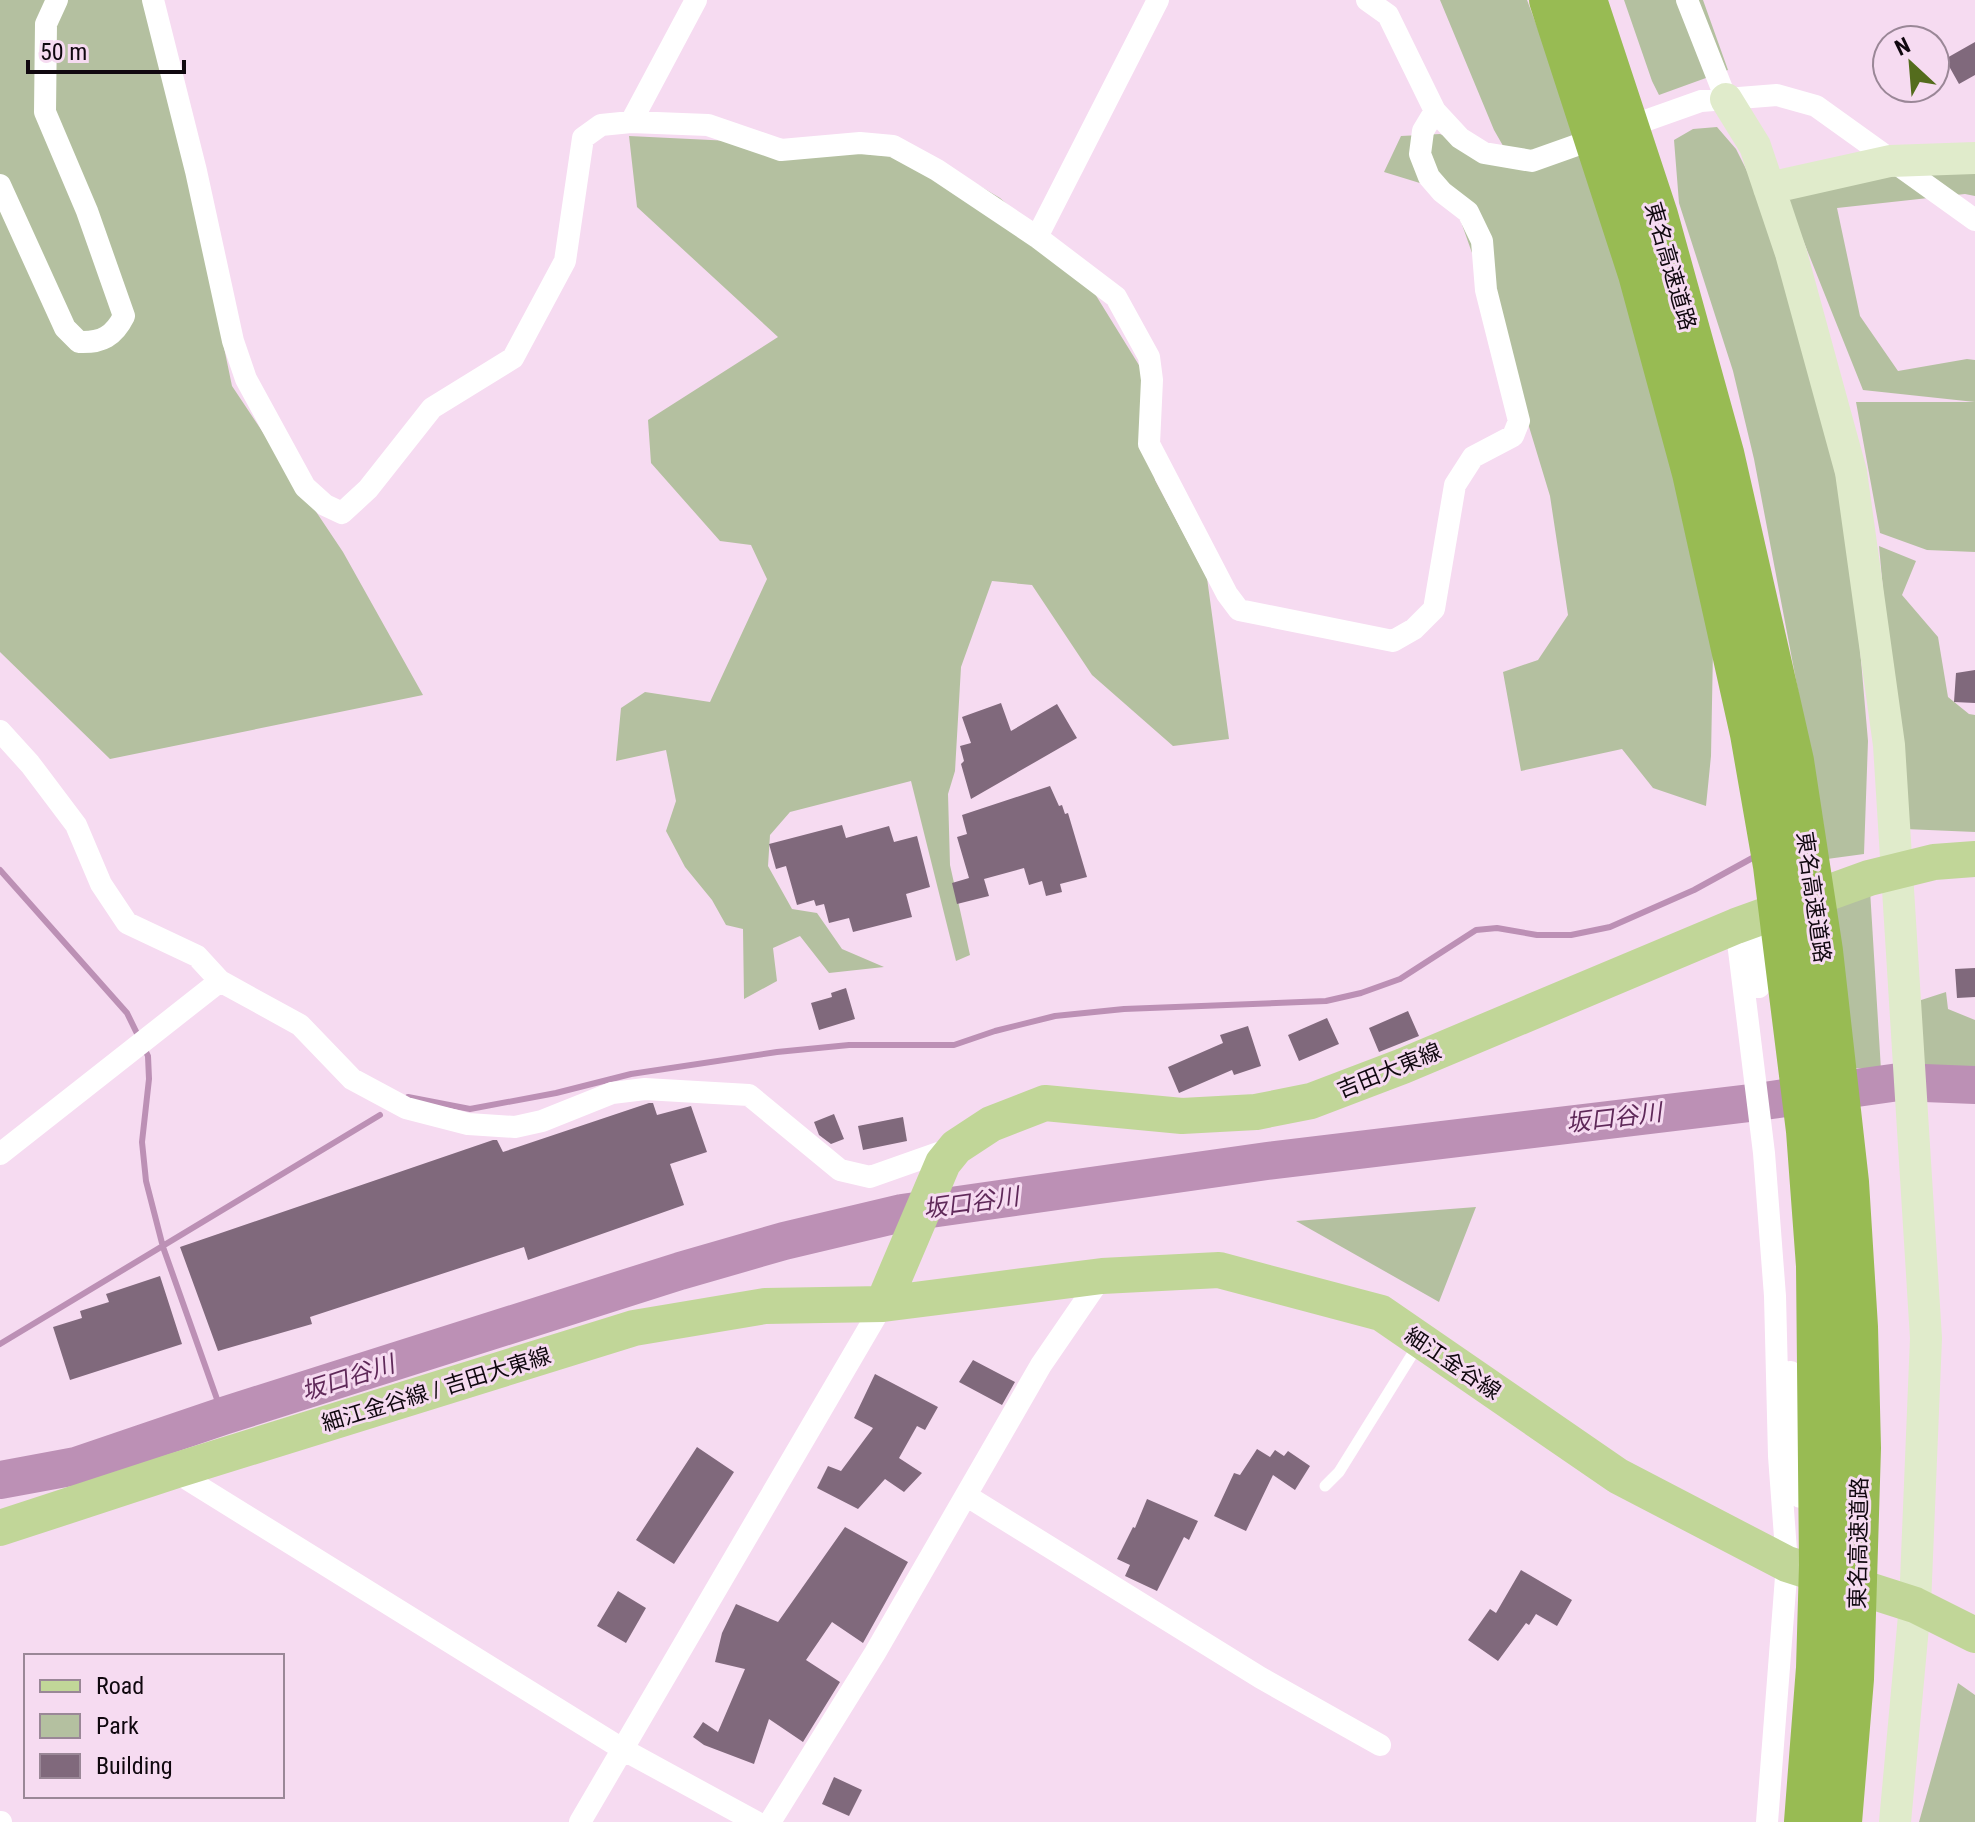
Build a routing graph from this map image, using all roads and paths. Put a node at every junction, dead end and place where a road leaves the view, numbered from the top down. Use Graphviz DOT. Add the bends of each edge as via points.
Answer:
graph roads {
  1 [pos="57,0"];
  2 [pos="153,0"];
  3 [pos="696,0"];
  4 [pos="1158,0"];
  5 [pos="1367,0"];
  6 [pos="1550,0"];
  7 [pos="1586,0"];
  8 [pos="1687,0"];
  9 [pos="1713,100"];
  10 [pos="1435,111"];
  11 [pos="631,122"];
  12 [pos="1975,158"];
  13 [pos="1890,161"];
  14 [pos="0,185"];
  15 [pos="1769,188"];
  16 [pos="1975,220"];
  17 [pos="1037,237"];
  18 [pos="0,731"];
  19 [pos="1791,858"];
  20 [pos="1975,859"];
  21 [pos="1744,923"];
  22 [pos="220,981"];
  23 [pos="1770,1148"];
  24 [pos="0,1154"];
  25 [pos="949,1155"];
  26 [pos="1102,1276"];
  27 [pos="888,1292"];
  28 [pos="1421,1341"];
  29 [pos="174,1471"];
  30 [pos="1325,1486"];
  31 [pos="967,1496"];
  32 [pos="0,1528"];
  33 [pos="1797,1568"];
  34 [pos="1915,1605"];
  35 [pos="1975,1635"];
  36 [pos="1380,1745"];
  37 [pos="624,1750"];
  38 [pos="580,1822"];
  39 [pos="756,1822"];
  40 [pos="770,1822"];
  41 [pos="1767,1822"];
  42 [pos="1805,1822"];
  43 [pos="1841,1822"];
  44 [pos="1895,1822"];
  1 -- 14 [label="street" via="46,24 45,112 124,316 116,331 98,343 79,342 65,328"];
  2 -- 11 [label="street" via="246,379 305,487 342,513 368,489 432,408 513,358 565,261 583,138 601,125"];
  3 -- 11 [label="street"];
  4 -- 17 [label="street"];
  5 -- 10 [label="street" via="1388,15"];
  6 -- 19 [label="highway, 東名高速道路" via="1639,274 1693,473 1751,734"];
  7 -- 19 [label="highway, 東名高速道路" via="1657,215 1723,453 1793,761"];
  8 -- 9 [label="street"];
  9 -- 10 [label="street" via="1532,161 1484,153 1460,138"];
  9 -- 13 [label="street" via="1777,95 1816,106"];
  9 -- 15 [label="street" via="1755,146"];
  10 -- 17 [label="street" via="1423,131 1420,154 1429,177 1468,212 1482,241 1486,290 1519,421 1513,436 1473,457 1455,485 1434,609 1393,641 1239,610 1149,444 1149,357 1116,297"];
  11 -- 17 [label="street" via="708,125 781,150 860,143 893,146"];
  12 -- 13 [label="street"];
  13 -- 15 [label="street"];
  13 -- 16 [label="street"];
  15 -- 34 [label="street" via="1851,472 1889,745 1926,1338"];
  18 -- 22 [label="street" via="76,825 101,884 127,923 197,956"];
  19 -- 42 [label="highway, 東名高速道路" via="1817,1266 1820,1565"];
  19 -- 43 [label="highway, 東名高速道路" via="1836,1056 1857,1327 1859,1555"];
  20 -- 21 [label="main road, 吉田大東線" via="1934,862 1869,878"];
  21 -- 23 [label="street" via="1750,1031"];
  21 -- 23 [label="street" via="1768,1059"];
  21 -- 25 [label="main road, 吉田大東線" via="1311,1101 1256,1112 1182,1116 1045,1103 991,1124"];
  22 -- 24 [label="street"];
  22 -- 25 [label="street" via="300,1025 352,1079 406,1108 468,1124 515,1127 612,1093 645,1089 749,1095 840,1170 870,1177"];
  23 -- 33 [label="street" via="1779,1456"];
  25 -- 27 [label="main road"];
  26 -- 27 [label="main road, 細江金谷線"];
  26 -- 28 [label="main road, 細江金谷線" via="1219,1270 1381,1313"];
  26 -- 31 [label="street" via="1041,1365"];
  27 -- 29 [label="main road, 細江金谷線 / 吉田大東線" via="634,1328"];
  27 -- 37 [label="street"];
  28 -- 30 [label="lane"];
  28 -- 33 [label="main road, 細江金谷線" via="1618,1476"];
  29 -- 32 [label="main road, 細江金谷線 / 吉田大東線"];
  29 -- 37 [label="street"];
  31 -- 36 [label="street" via="1261,1678"];
  31 -- 40 [label="street"];
  33 -- 34 [label="main road, 細江金谷線"];
  33 -- 41 [label="street"];
  34 -- 35 [label="main road, 細江金谷線"];
  34 -- 44 [label="street"];
  37 -- 38 [label="street"];
  37 -- 39 [label="street"];
}
